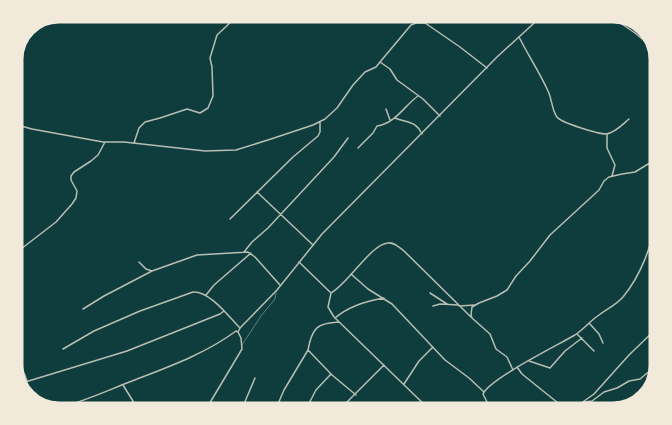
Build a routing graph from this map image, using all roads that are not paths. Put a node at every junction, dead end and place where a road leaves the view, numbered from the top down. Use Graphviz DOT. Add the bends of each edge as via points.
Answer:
graph roads {
  1 [pos="232,21"];
  2 [pos="421,21"];
  3 [pos="536,21"];
  4 [pos="617,21"];
  5 [pos="425,24"];
  6 [pos="519,37"];
  7 [pos="648,44"];
  8 [pos="380,62"];
  9 [pos="487,68"];
  10 [pos="418,96"];
  11 [pos="386,109"];
  12 [pos="440,116"];
  13 [pos="395,118"];
  14 [pos="629,119"];
  15 [pos="390,120"];
  16 [pos="320,121"];
  17 [pos="21,126"];
  18 [pos="422,134"];
  19 [pos="607,134"];
  20 [pos="348,138"];
  21 [pos="105,142"];
  22 [pos="134,143"];
  23 [pos="358,148"];
  24 [pos="651,162"];
  25 [pos="612,176"];
  26 [pos="257,192"];
  27 [pos="280,214"];
  28 [pos="230,219"];
  29 [pos="651,243"];
  30 [pos="313,245"];
  31 [pos="21,249"];
  32 [pos="244,252"];
  33 [pos="251,253"];
  34 [pos="139,262"];
  35 [pos="299,262"];
  36 [pos="152,271"];
  37 [pos="351,274"];
  38 [pos="280,285"];
  39 [pos="277,290"];
  40 [pos="331,293"];
  41 [pos="430,293"];
  42 [pos="206,295"];
  43 [pos="384,298"];
  44 [pos="447,304"];
  45 [pos="475,305"];
  46 [pos="433,306"];
  47 [pos="458,306"];
  48 [pos="83,309"];
  49 [pos="224,311"];
  50 [pos="335,318"];
  51 [pos="474,319"];
  52 [pos="339,322"];
  53 [pos="589,323"];
  54 [pos="240,328"];
  55 [pos="238,332"];
  56 [pos="576,334"];
  57 [pos="651,334"];
  58 [pos="582,338"];
  59 [pos="603,343"];
  60 [pos="433,347"];
  61 [pos="63,349"];
  62 [pos="242,349"];
  63 [pos="308,350"];
  64 [pos="594,351"];
  65 [pos="529,361"];
  66 [pos="384,365"];
  67 [pos="21,366"];
  68 [pos="517,367"];
  69 [pos="513,370"];
  70 [pos="651,370"];
  71 [pos="331,374"];
  72 [pos="255,378"];
  73 [pos="26,382"];
  74 [pos="404,384"];
  75 [pos="123,385"];
  76 [pos="28,387"];
  77 [pos="484,392"];
  78 [pos="356,395"];
  79 [pos="584,402"];
  80 [pos="71,404"];
  81 [pos="135,404"];
  82 [pos="209,404"];
  83 [pos="243,404"];
  84 [pos="278,404"];
  85 [pos="309,404"];
  86 [pos="346,404"];
  87 [pos="424,404"];
  88 [pos="488,404"];
  89 [pos="560,404"];
  90 [pos="581,404"];
  1 -- 22 [label="street" via="217,35 210,58 213,96 208,108 200,112 187,109 145,122 139,128"];
  2 -- 5 [label="street"];
  3 -- 6 [label="street"];
  4 -- 7 [label="street"];
  5 -- 8 [label="street" via="411,25"];
  5 -- 9 [label="street"];
  6 -- 9 [label="street"];
  6 -- 19 [label="street" via="545,85 557,117 569,124"];
  8 -- 10 [label="street" via="390,69 397,80"];
  8 -- 16 [label="street" via="365,72 337,108"];
  9 -- 12 [label="street"];
  10 -- 12 [label="street"];
  10 -- 13 [label="street"];
  11 -- 15 [label="street"];
  12 -- 18 [label="street"];
  13 -- 15 [label="street"];
  13 -- 18 [label="street" via="413,123 420,128"];
  14 -- 19 [label="street"];
  15 -- 23 [label="street" via="377,126"];
  16 -- 22 [label="street" via="236,150 205,151"];
  16 -- 26 [label="street" via="318,136"];
  17 -- 21 [label="street"];
  18 -- 30 [label="street"];
  19 -- 25 [label="street" via="607,148 615,165"];
  20 -- 27 [label="street" via="334,157"];
  21 -- 22 [label="street"];
  21 -- 31 [label="street" via="98,155 71,176 77,191 72,204 56,222"];
  24 -- 25 [label="street" via="634,172"];
  25 -- 45 [label="street" via="550,235 507,290"];
  26 -- 27 [label="street"];
  26 -- 28 [label="street"];
  27 -- 30 [label="street"];
  27 -- 32 [label="street"];
  29 -- 53 [label="street" via="646,260 623,296"];
  30 -- 35 [label="street"];
  32 -- 33 [label="street"];
  32 -- 36 [label="street" via="197,255"];
  33 -- 38 [label="street"];
  33 -- 42 [label="street"];
  34 -- 36 [label="street"];
  35 -- 38 [label="street"];
  35 -- 40 [label="street"];
  36 -- 48 [label="street"];
  37 -- 40 [label="street"];
  37 -- 43 [label="street"];
  37 -- 47 [label="street" via="370,253 382,244 390,242 404,251"];
  38 -- 39 [label="street"];
  39 -- 54 [label="street"];
  39 -- 62 [label="lane" via="275,299 242,344"];
  40 -- 50 [label="street" via="328,307"];
  41 -- 44 [label="street"];
  42 -- 49 [label="street"];
  42 -- 61 [label="street" via="193,292 147,308"];
  43 -- 50 [label="street" via="353,306"];
  43 -- 60 [label="street"];
  44 -- 46 [label="street"];
  44 -- 47 [label="street"];
  45 -- 47 [label="street"];
  45 -- 51 [label="street" via="471,310"];
  47 -- 51 [label="street"];
  49 -- 54 [label="street"];
  49 -- 73 [label="street" via="127,351"];
  50 -- 52 [label="street"];
  51 -- 69 [label="street" via="490,334 496,349 507,357"];
  52 -- 63 [label="street" via="327,322 317,328 310,336"];
  52 -- 66 [label="street"];
  53 -- 56 [label="street"];
  53 -- 59 [label="street"];
  54 -- 55 [label="street"];
  55 -- 62 [label="street"];
  55 -- 75 [label="street" via="189,359"];
  56 -- 58 [label="street"];
  56 -- 65 [label="street"];
  57 -- 79 [label="street"];
  58 -- 64 [label="street"];
  58 -- 65 [label="street" via="565,351 550,368"];
  60 -- 74 [label="street"];
  60 -- 77 [label="street"];
  62 -- 82 [label="street"];
  63 -- 71 [label="street"];
  63 -- 84 [label="street"];
  65 -- 68 [label="street"];
  66 -- 74 [label="street"];
  66 -- 78 [label="street"];
  67 -- 73 [label="street"];
  68 -- 69 [label="street"];
  68 -- 89 [label="street" via="522,374"];
  69 -- 77 [label="street"];
  70 -- 79 [label="street" via="640,379 629,381 604,392 592,401"];
  71 -- 78 [label="street"];
  71 -- 85 [label="street" via="316,390"];
  72 -- 83 [label="street"];
  73 -- 76 [label="street"];
  74 -- 87 [label="street"];
  75 -- 80 [label="street"];
  75 -- 81 [label="street"];
  77 -- 88 [label="street"];
  78 -- 86 [label="street"];
  79 -- 90 [label="street"];
}
